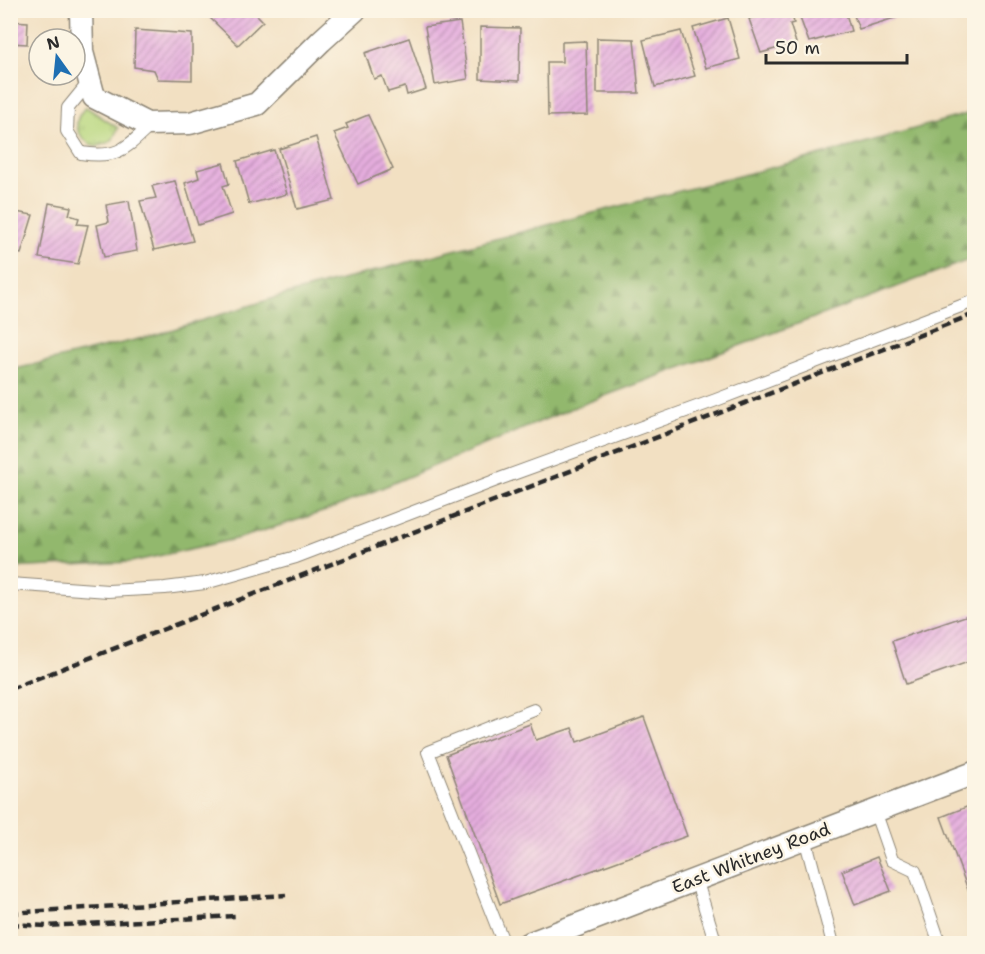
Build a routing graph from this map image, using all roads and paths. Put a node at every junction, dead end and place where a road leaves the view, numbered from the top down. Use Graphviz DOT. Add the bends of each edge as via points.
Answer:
graph roads {
  1 [pos="81,10"];
  2 [pos="355,10"];
  3 [pos="90,81"];
  4 [pos="152,124"];
  5 [pos="975,301"];
  6 [pos="10,584"];
  7 [pos="534,710"];
  8 [pos="975,773"];
  9 [pos="875,811"];
  10 [pos="805,838"];
  11 [pos="696,879"];
  12 [pos="504,944"];
  13 [pos="528,944"];
  14 [pos="716,944"];
  15 [pos="833,944"];
  16 [pos="940,944"];
  1 -- 3 [label="street" via="82,52"];
  2 -- 4 [label="street" via="257,104 190,123"];
  3 -- 4 [label="street" via="94,97"];
  3 -- 4 [label="lane" via="68,108 67,131 81,153 101,156 118,152"];
  5 -- 6 [label="lane" via="296,557 205,582 165,588 108,591"];
  7 -- 12 [label="lane" via="428,752"];
  8 -- 9 [label="street, East Whitney Road"];
  9 -- 10 [label="street, East Whitney Road"];
  9 -- 16 [label="lane" via="892,860 915,871"];
  10 -- 11 [label="street, East Whitney Road"];
  10 -- 15 [label="lane"];
  11 -- 13 [label="street, East Whitney Road"];
  11 -- 14 [label="lane"];
}
